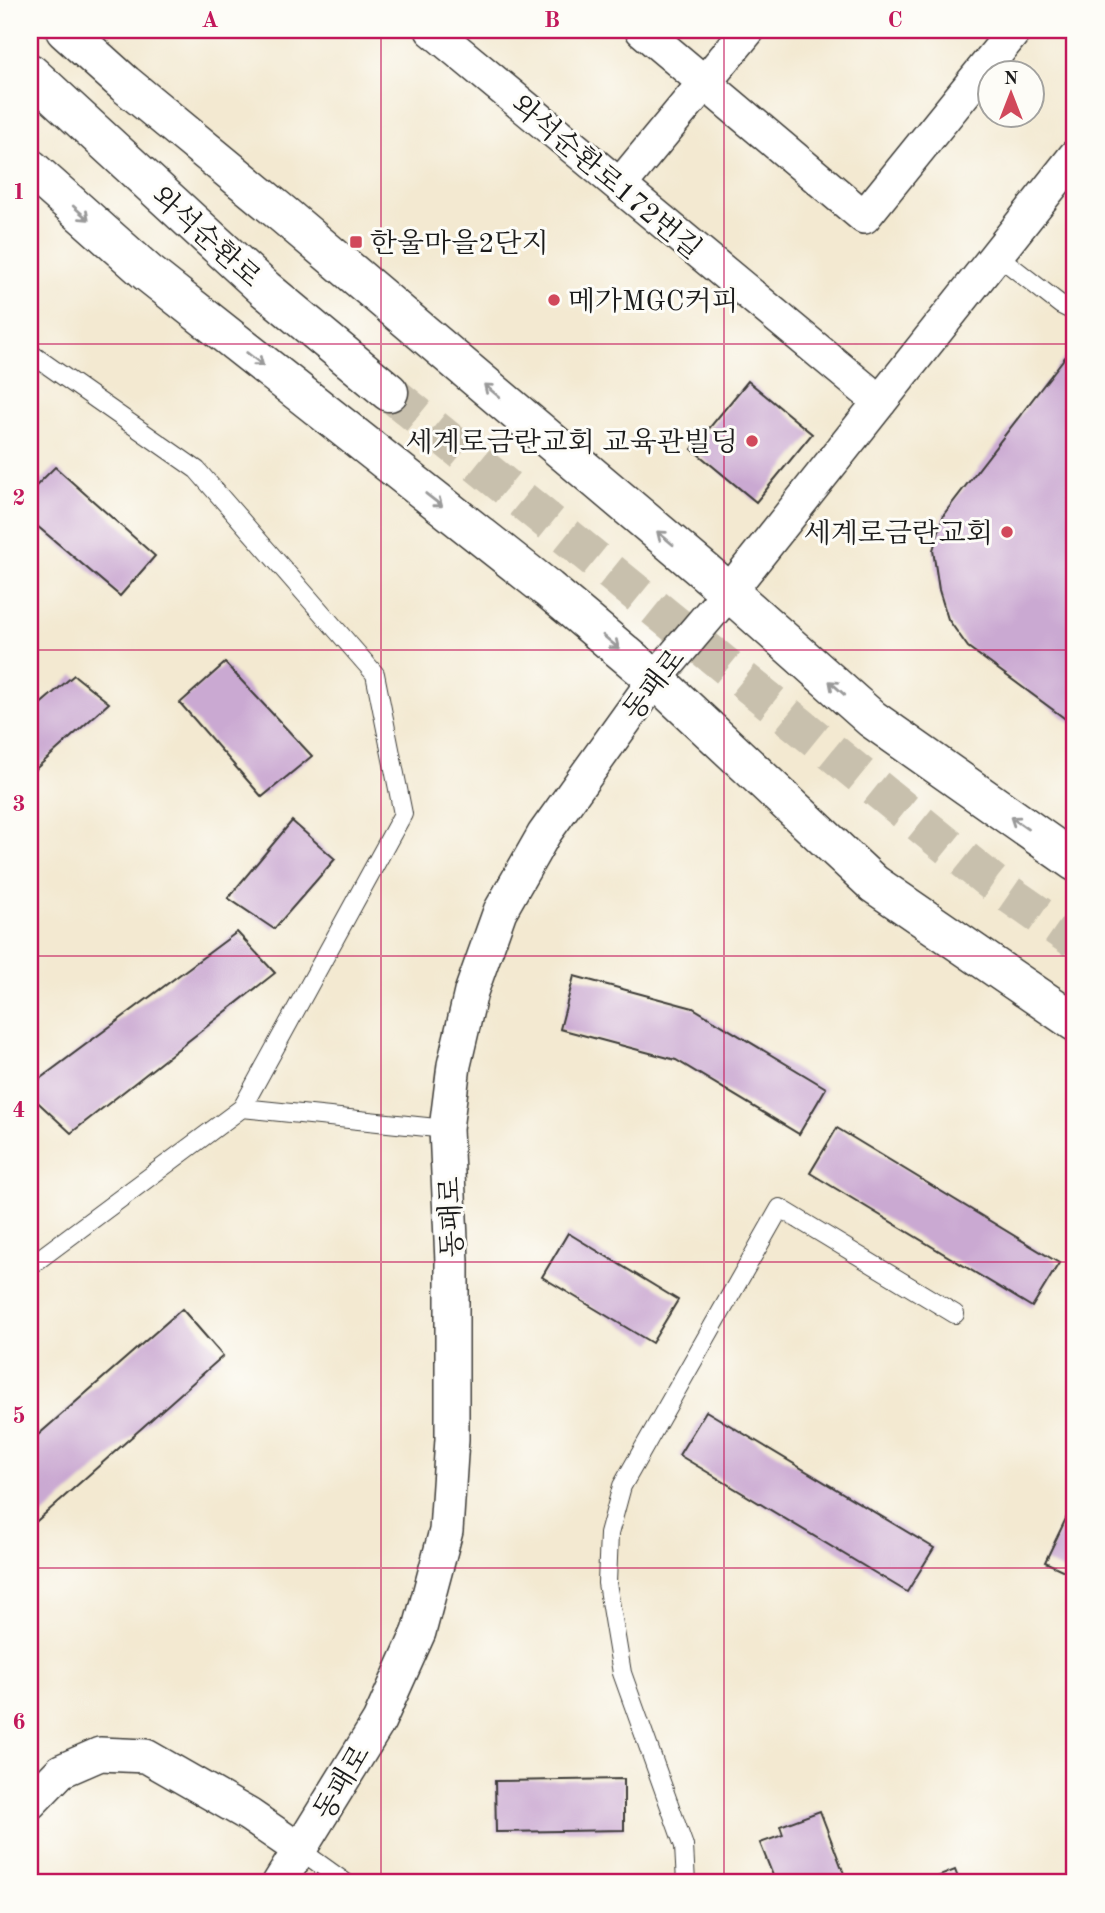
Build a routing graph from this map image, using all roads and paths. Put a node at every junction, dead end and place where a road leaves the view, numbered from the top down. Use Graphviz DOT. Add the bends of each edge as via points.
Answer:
graph roads {
  1 [pos="65,30"];
  2 [pos="432,30"];
  3 [pos="642,30"];
  4 [pos="748,30"];
  5 [pos="1015,30"];
  6 [pos="30,73"];
  7 [pos="704,83"];
  8 [pos="1075,156"];
  9 [pos="30,168"];
  10 [pos="620,185"];
  11 [pos="997,255"];
  12 [pos="1075,312"];
  13 [pos="30,354"];
  14 [pos="389,392"];
  15 [pos="880,402"];
  16 [pos="729,592"];
  17 [pos="655,679"];
  18 [pos="1075,862"];
  19 [pos="1075,1023"];
  20 [pos="242,1108"];
  21 [pos="446,1129"];
  22 [pos="30,1266"];
  23 [pos="955,1314"];
  24 [pos="30,1803"];
  25 [pos="300,1850"];
  26 [pos="278,1883"];
  27 [pos="346,1883"];
  28 [pos="686,1883"];
  16 -- 1 [label="street, one-way"];
  2 -- 10 [label="street, 와석순환로172번길"];
  3 -- 7 [label="street"];
  4 -- 7 [label="street"];
  5 -- 7 [label="street" via="864,217"];
  6 -- 14 [label="street, 와석순환로" via="265,289"];
  7 -- 10 [label="street"];
  8 -- 11 [label="street"];
  9 -- 17 [label="street, one-way" via="148,274 548,589"];
  10 -- 15 [label="street, 와석순환로172번길"];
  11 -- 12 [label="lane"];
  11 -- 15 [label="street"];
  13 -- 20 [label="lane" via="197,470 374,674 403,814"];
  15 -- 16 [label="street"];
  16 -- 17 [label="street, 동패로"];
  18 -- 16 [label="street, one-way" via="872,719"];
  17 -- 19 [label="street" via="874,884"];
  17 -- 21 [label="street, 동패로" via="544,834 500,911 471,992 454,1065"];
  20 -- 21 [label="lane"];
  20 -- 22 [label="lane"];
  21 -- 25 [label="street, 동패로" via="452,1262 452,1438 446,1531 419,1632 384,1708"];
  23 -- 28 [label="lane" via="780,1209 622,1486 609,1534 607,1583 622,1673 684,1846"];
  24 -- 25 [label="street" via="61,1771 100,1754 146,1756"];
  25 -- 26 [label="street, 동패로"];
  25 -- 27 [label="lane"];
}
